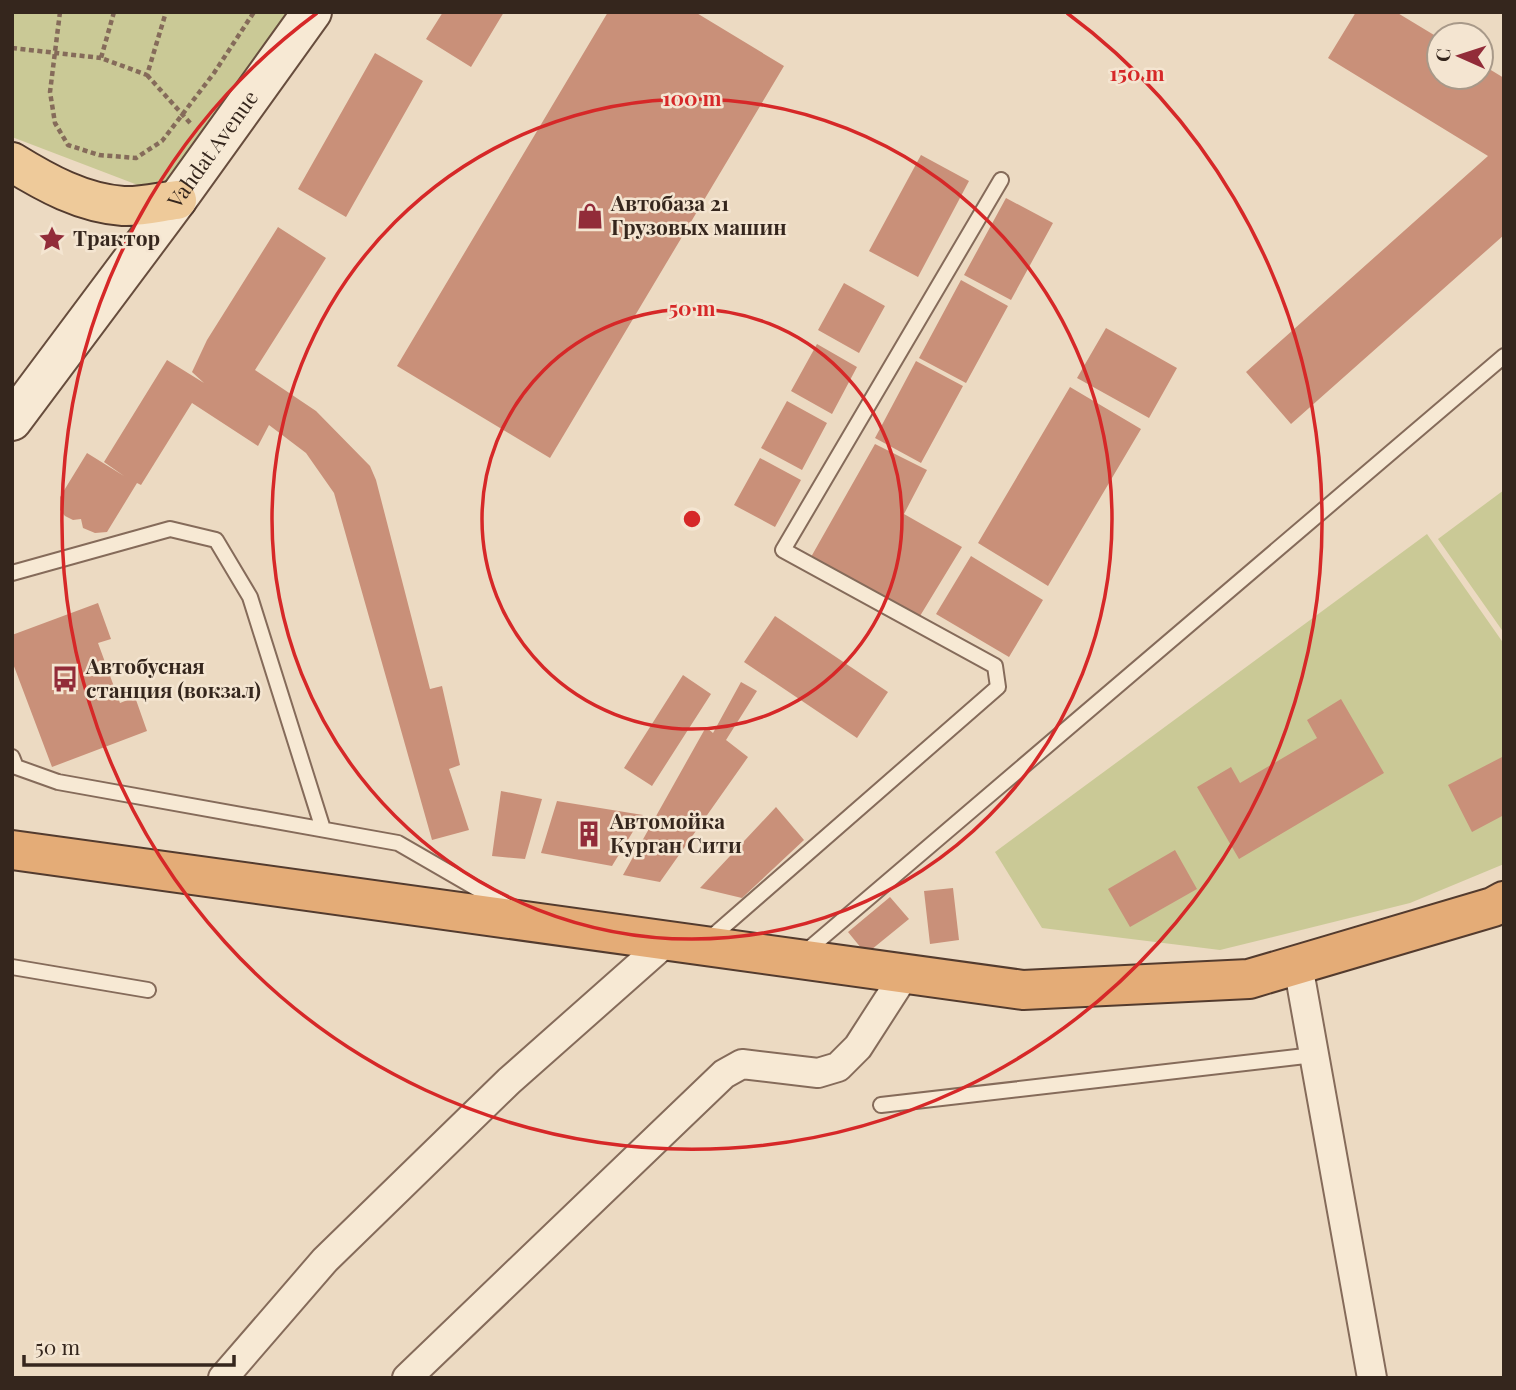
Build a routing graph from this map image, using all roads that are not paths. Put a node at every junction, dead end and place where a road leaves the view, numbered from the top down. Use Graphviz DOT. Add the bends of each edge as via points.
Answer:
graph roads {
  1 [pos="312,12"];
  2 [pos="12,162"];
  3 [pos="1001,180"];
  4 [pos="177,200"];
  5 [pos="1504,356"];
  6 [pos="12,421"];
  7 [pos="12,573"];
  8 [pos="12,757"];
  9 [pos="323,830"];
  10 [pos="12,850"];
  11 [pos="1504,901"];
  12 [pos="538,924"];
  13 [pos="684,944"];
  14 [pos="796,960"];
  15 [pos="1298,965"];
  16 [pos="12,967"];
  17 [pos="905,974"];
  18 [pos="148,990"];
  19 [pos="1314,1055"];
  20 [pos="881,1105"];
  21 [pos="223,1378"];
  22 [pos="407,1378"];
  23 [pos="1372,1378"];
  1 -- 4 [label="main road, Vahdat Avenue"];
  2 -- 4 [label="main road" via="44,183 80,197 124,206"];
  3 -- 13 [label="lane" via="783,550 995,666 998,687"];
  4 -- 6 [label="main road, Vahdat Avenue"];
  5 -- 14 [label="lane"];
  7 -- 9 [label="lane" via="170,529 216,540 250,597"];
  8 -- 9 [label="lane" via="16,767 58,782"];
  9 -- 12 [label="lane" via="398,843"];
  10 -- 12 [label="highway"];
  11 -- 15 [label="highway"];
  12 -- 13 [label="highway"];
  13 -- 14 [label="highway"];
  13 -- 21 [label="street" via="509,1081 325,1260"];
  14 -- 17 [label="highway"];
  15 -- 17 [label="highway" via="1249,979 1023,990"];
  15 -- 19 [label="street"];
  16 -- 18 [label="lane"];
  17 -- 22 [label="street" via="858,1047 838,1067 818,1073 742,1064 724,1074"];
  19 -- 20 [label="lane"];
  19 -- 23 [label="street"];
}
